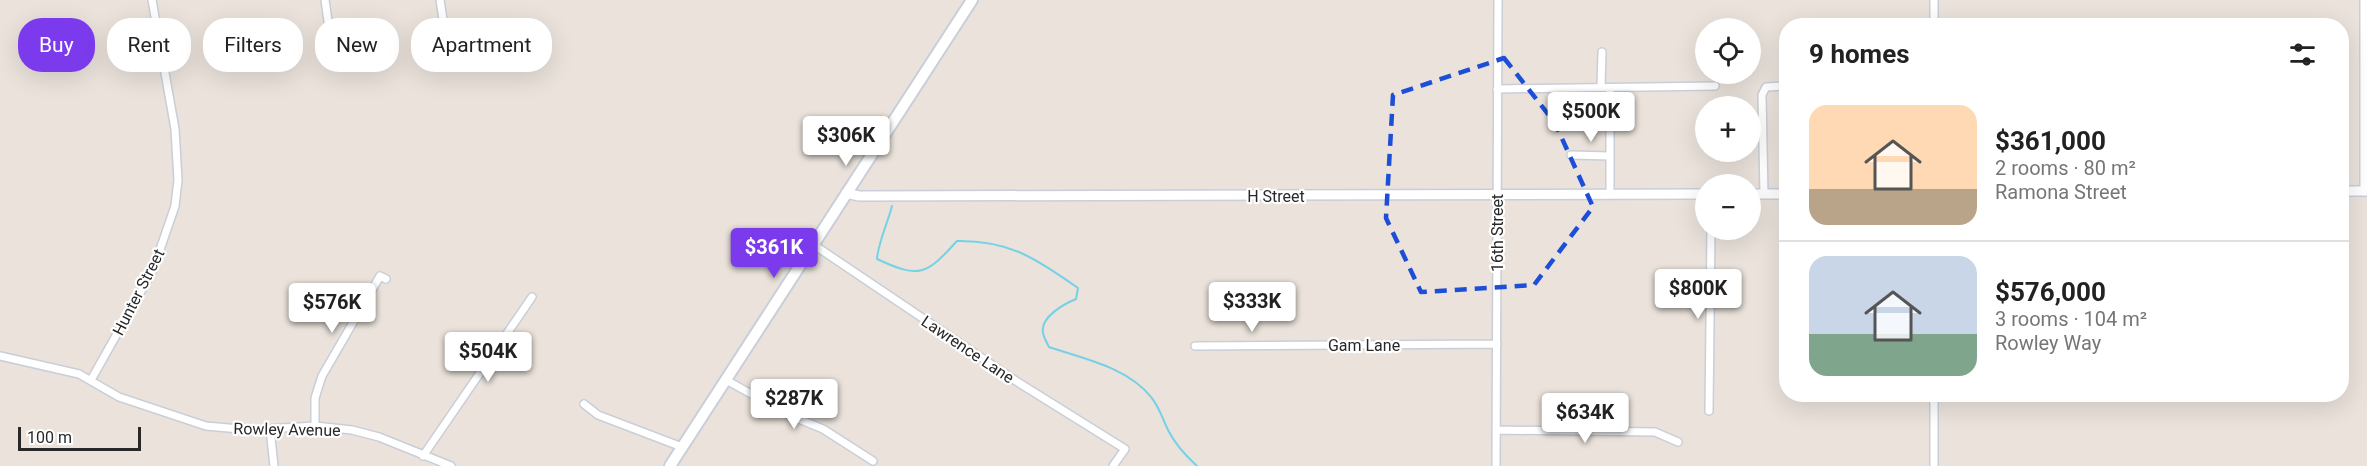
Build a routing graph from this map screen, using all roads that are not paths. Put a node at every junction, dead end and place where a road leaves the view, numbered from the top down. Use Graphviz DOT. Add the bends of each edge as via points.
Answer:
graph roads {
  1 [pos="152,0"];
  2 [pos="325,0"];
  3 [pos="440,0"];
  4 [pos="972,0"];
  5 [pos="1498,0"];
  6 [pos="1934,0"];
  7 [pos="2365,0"];
  8 [pos="328,18"];
  9 [pos="443,18"];
  10 [pos="1934,18"];
  11 [pos="1602,52"];
  12 [pos="1715,86"];
  13 [pos="1779,86"];
  14 [pos="1601,87"];
  15 [pos="1610,88"];
  16 [pos="1497,89"];
  17 [pos="1571,155"];
  18 [pos="1610,156"];
  19 [pos="2349,191"];
  20 [pos="2366,191"];
  21 [pos="846,193"];
  22 [pos="1610,194"];
  23 [pos="1764,194"];
  24 [pos="1779,194"];
  25 [pos="1498,195"];
  26 [pos="1695,195"];
  27 [pos="1711,240"];
  28 [pos="814,245"];
  29 [pos="386,279"];
  30 [pos="532,297"];
  31 [pos="1497,345"];
  32 [pos="1195,346"];
  33 [pos="0,356"];
  34 [pos="91,380"];
  35 [pos="726,380"];
  36 [pos="1934,402"];
  37 [pos="584,404"];
  38 [pos="1709,411"];
  39 [pos="315,426"];
  40 [pos="270,429"];
  41 [pos="1496,430"];
  42 [pos="1678,442"];
  43 [pos="682,447"];
  44 [pos="423,456"];
  45 [pos="873,461"];
  46 [pos="274,466"];
  47 [pos="451,466"];
  48 [pos="670,466"];
  49 [pos="1113,466"];
  50 [pos="1496,466"];
  51 [pos="1934,466"];
  1 -- 34 [label="street, Hunter Street" via="175,129 175,206 153,270"];
  2 -- 8 [label="street"];
  3 -- 9 [label="street"];
  4 -- 21 [label="main road"];
  5 -- 16 [label="street, 16th Street"];
  6 -- 10 [label="street"];
  7 -- 20 [label="street"];
  11 -- 14 [label="street"];
  12 -- 15 [label="street"];
  13 -- 23 [label="street" via="1766,87 1762,95"];
  14 -- 15 [label="street"];
  14 -- 16 [label="street"];
  15 -- 18 [label="street"];
  16 -- 25 [label="street, 16th Street"];
  17 -- 18 [label="street"];
  18 -- 22 [label="street"];
  19 -- 20 [label="street"];
  21 -- 25 [label="street, H Street"];
  21 -- 28 [label="main road"];
  22 -- 25 [label="street, H Street"];
  22 -- 26 [label="street, H Street"];
  23 -- 24 [label="street"];
  25 -- 31 [label="street, 16th Street"];
  27 -- 38 [label="street"];
  28 -- 35 [label="main road"];
  28 -- 49 [label="street, Lawrence Lane" via="1125,449"];
  29 -- 39 [label="street" via="380,276 322,376 315,398"];
  30 -- 44 [label="street"];
  31 -- 32 [label="street, Gam Lane"];
  31 -- 41 [label="street, 16th Street"];
  33 -- 34 [label="street"];
  34 -- 40 [label="street, Rowley Avenue" via="119,398 183,420 206,426"];
  35 -- 43 [label="main road"];
  35 -- 45 [label="street" via="789,415 824,429"];
  36 -- 51 [label="street"];
  37 -- 43 [label="street" via="598,415"];
  39 -- 40 [label="street, Rowley Avenue"];
  39 -- 44 [label="street, Rowley Avenue" via="379,437"];
  40 -- 46 [label="street"];
  41 -- 42 [label="street" via="1655,432"];
  41 -- 50 [label="street, 16th Street"];
  43 -- 48 [label="main road"];
  44 -- 47 [label="street, Rowley Avenue"];
}
